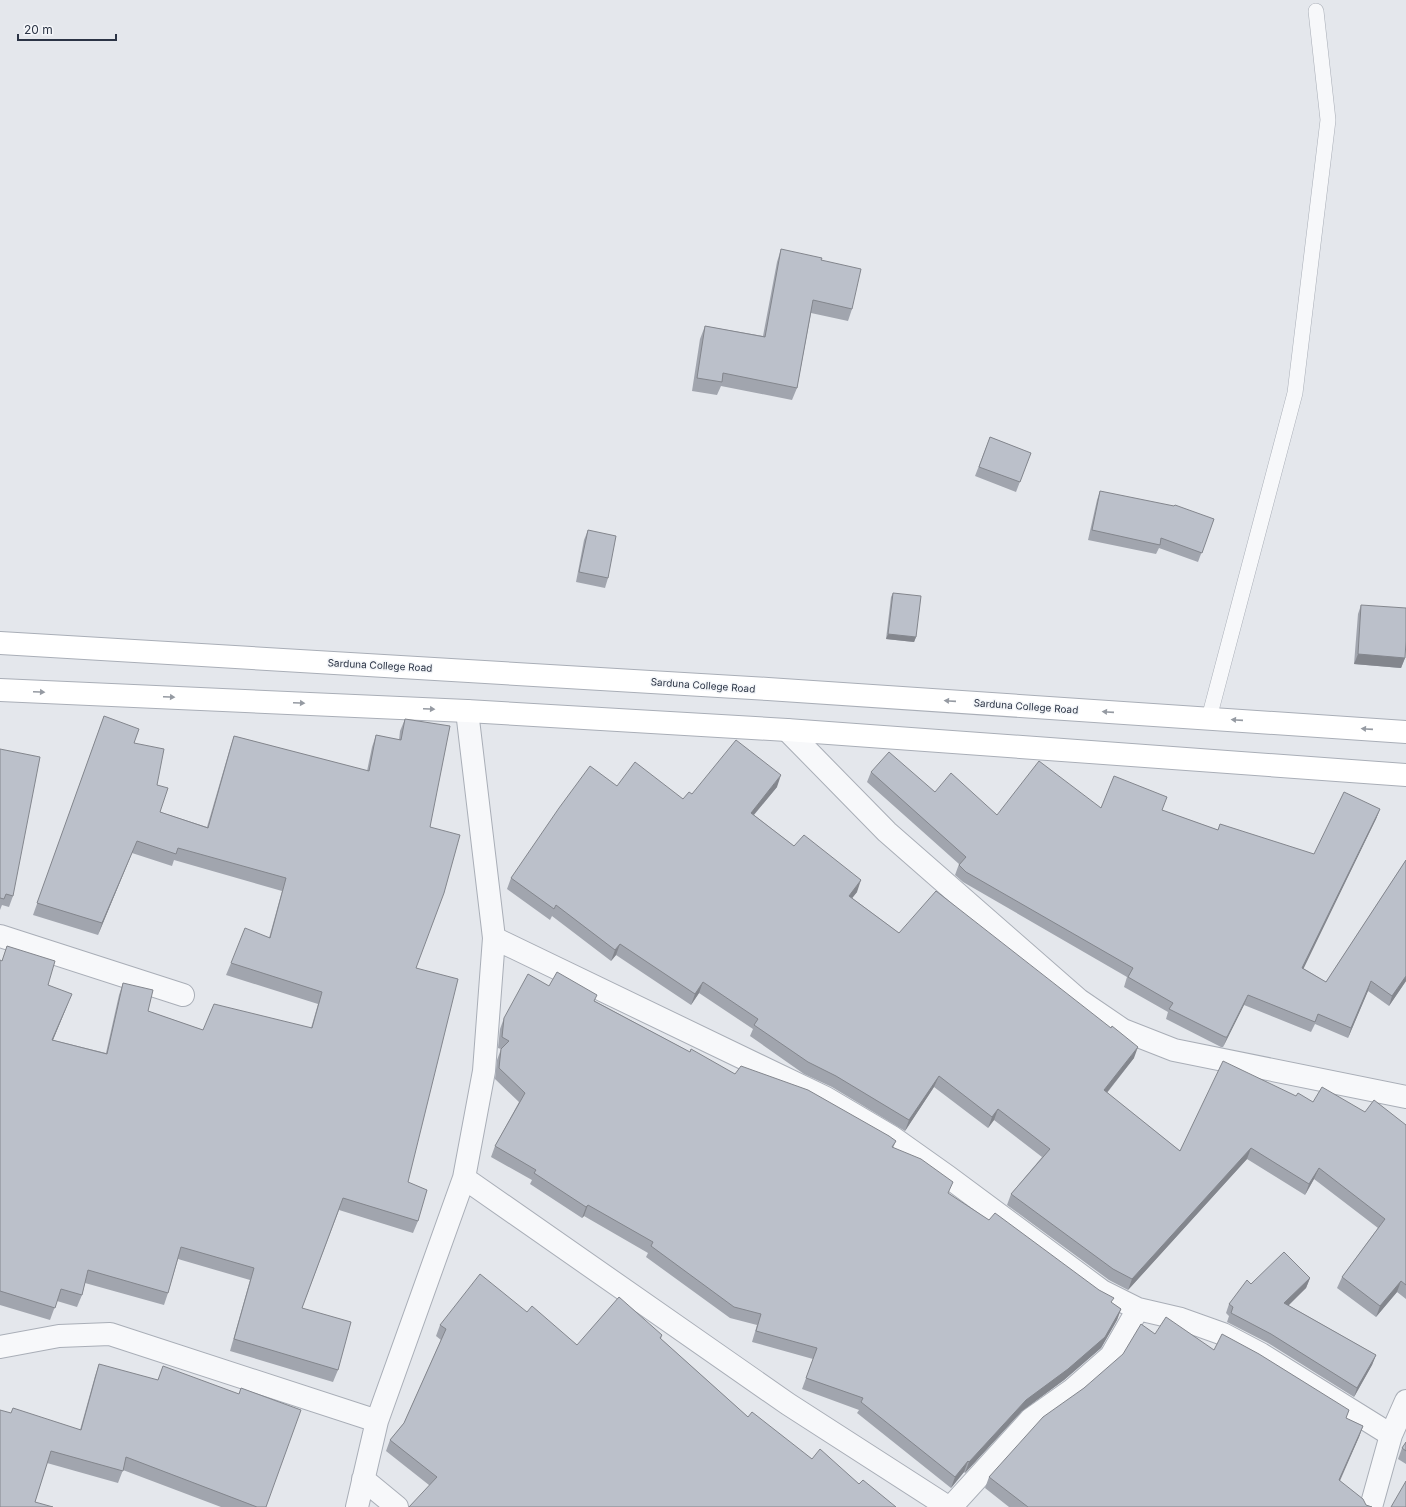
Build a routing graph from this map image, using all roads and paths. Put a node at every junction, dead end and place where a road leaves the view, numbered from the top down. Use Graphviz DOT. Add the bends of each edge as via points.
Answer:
graph roads {
  1 [pos="1316,11"];
  2 [pos="0,643"];
  3 [pos="0,690"];
  4 [pos="467,710"];
  5 [pos="1209,718"];
  6 [pos="787,730"];
  7 [pos="1406,732"];
  8 [pos="1406,775"];
  9 [pos="0,936"];
  10 [pos="494,938"];
  11 [pos="183,995"];
  12 [pos="1406,1097"];
  13 [pos="464,1178"];
  14 [pos="1138,1309"];
  15 [pos="0,1347"];
  16 [pos="1406,1401"];
  17 [pos="377,1421"];
  18 [pos="1391,1435"];
  19 [pos="363,1480"];
  20 [pos="940,1505"];
  21 [pos="357,1507"];
  22 [pos="397,1507"];
  23 [pos="1371,1507"];
  1 -- 5 [label="lane" via="1328,120 1295,393"];
  5 -- 2 [label="street, Sarduna College Road, one-way" via="760,688"];
  3 -- 4 [label="street, one-way"];
  4 -- 6 [label="street"];
  4 -- 10 [label="street"];
  7 -- 5 [label="street, Sarduna College Road, one-way"];
  6 -- 8 [label="street"];
  6 -- 12 [label="street" via="887,832 1079,1000 1123,1030 1174,1050"];
  9 -- 11 [label="street"];
  10 -- 13 [label="street" via="484,1071"];
  10 -- 14 [label="street" via="826,1098 892,1137 1102,1291"];
  13 -- 17 [label="street"];
  13 -- 20 [label="street" via="788,1404"];
  14 -- 18 [label="street" via="1181,1319 1223,1334 1261,1354"];
  14 -- 20 [label="street" via="1111,1356 1072,1390 1031,1419"];
  15 -- 17 [label="street" via="59,1336 110,1334"];
  16 -- 18 [label="street"];
  17 -- 19 [label="street"];
  18 -- 23 [label="street"];
  19 -- 21 [label="street"];
  19 -- 22 [label="street"];
}
